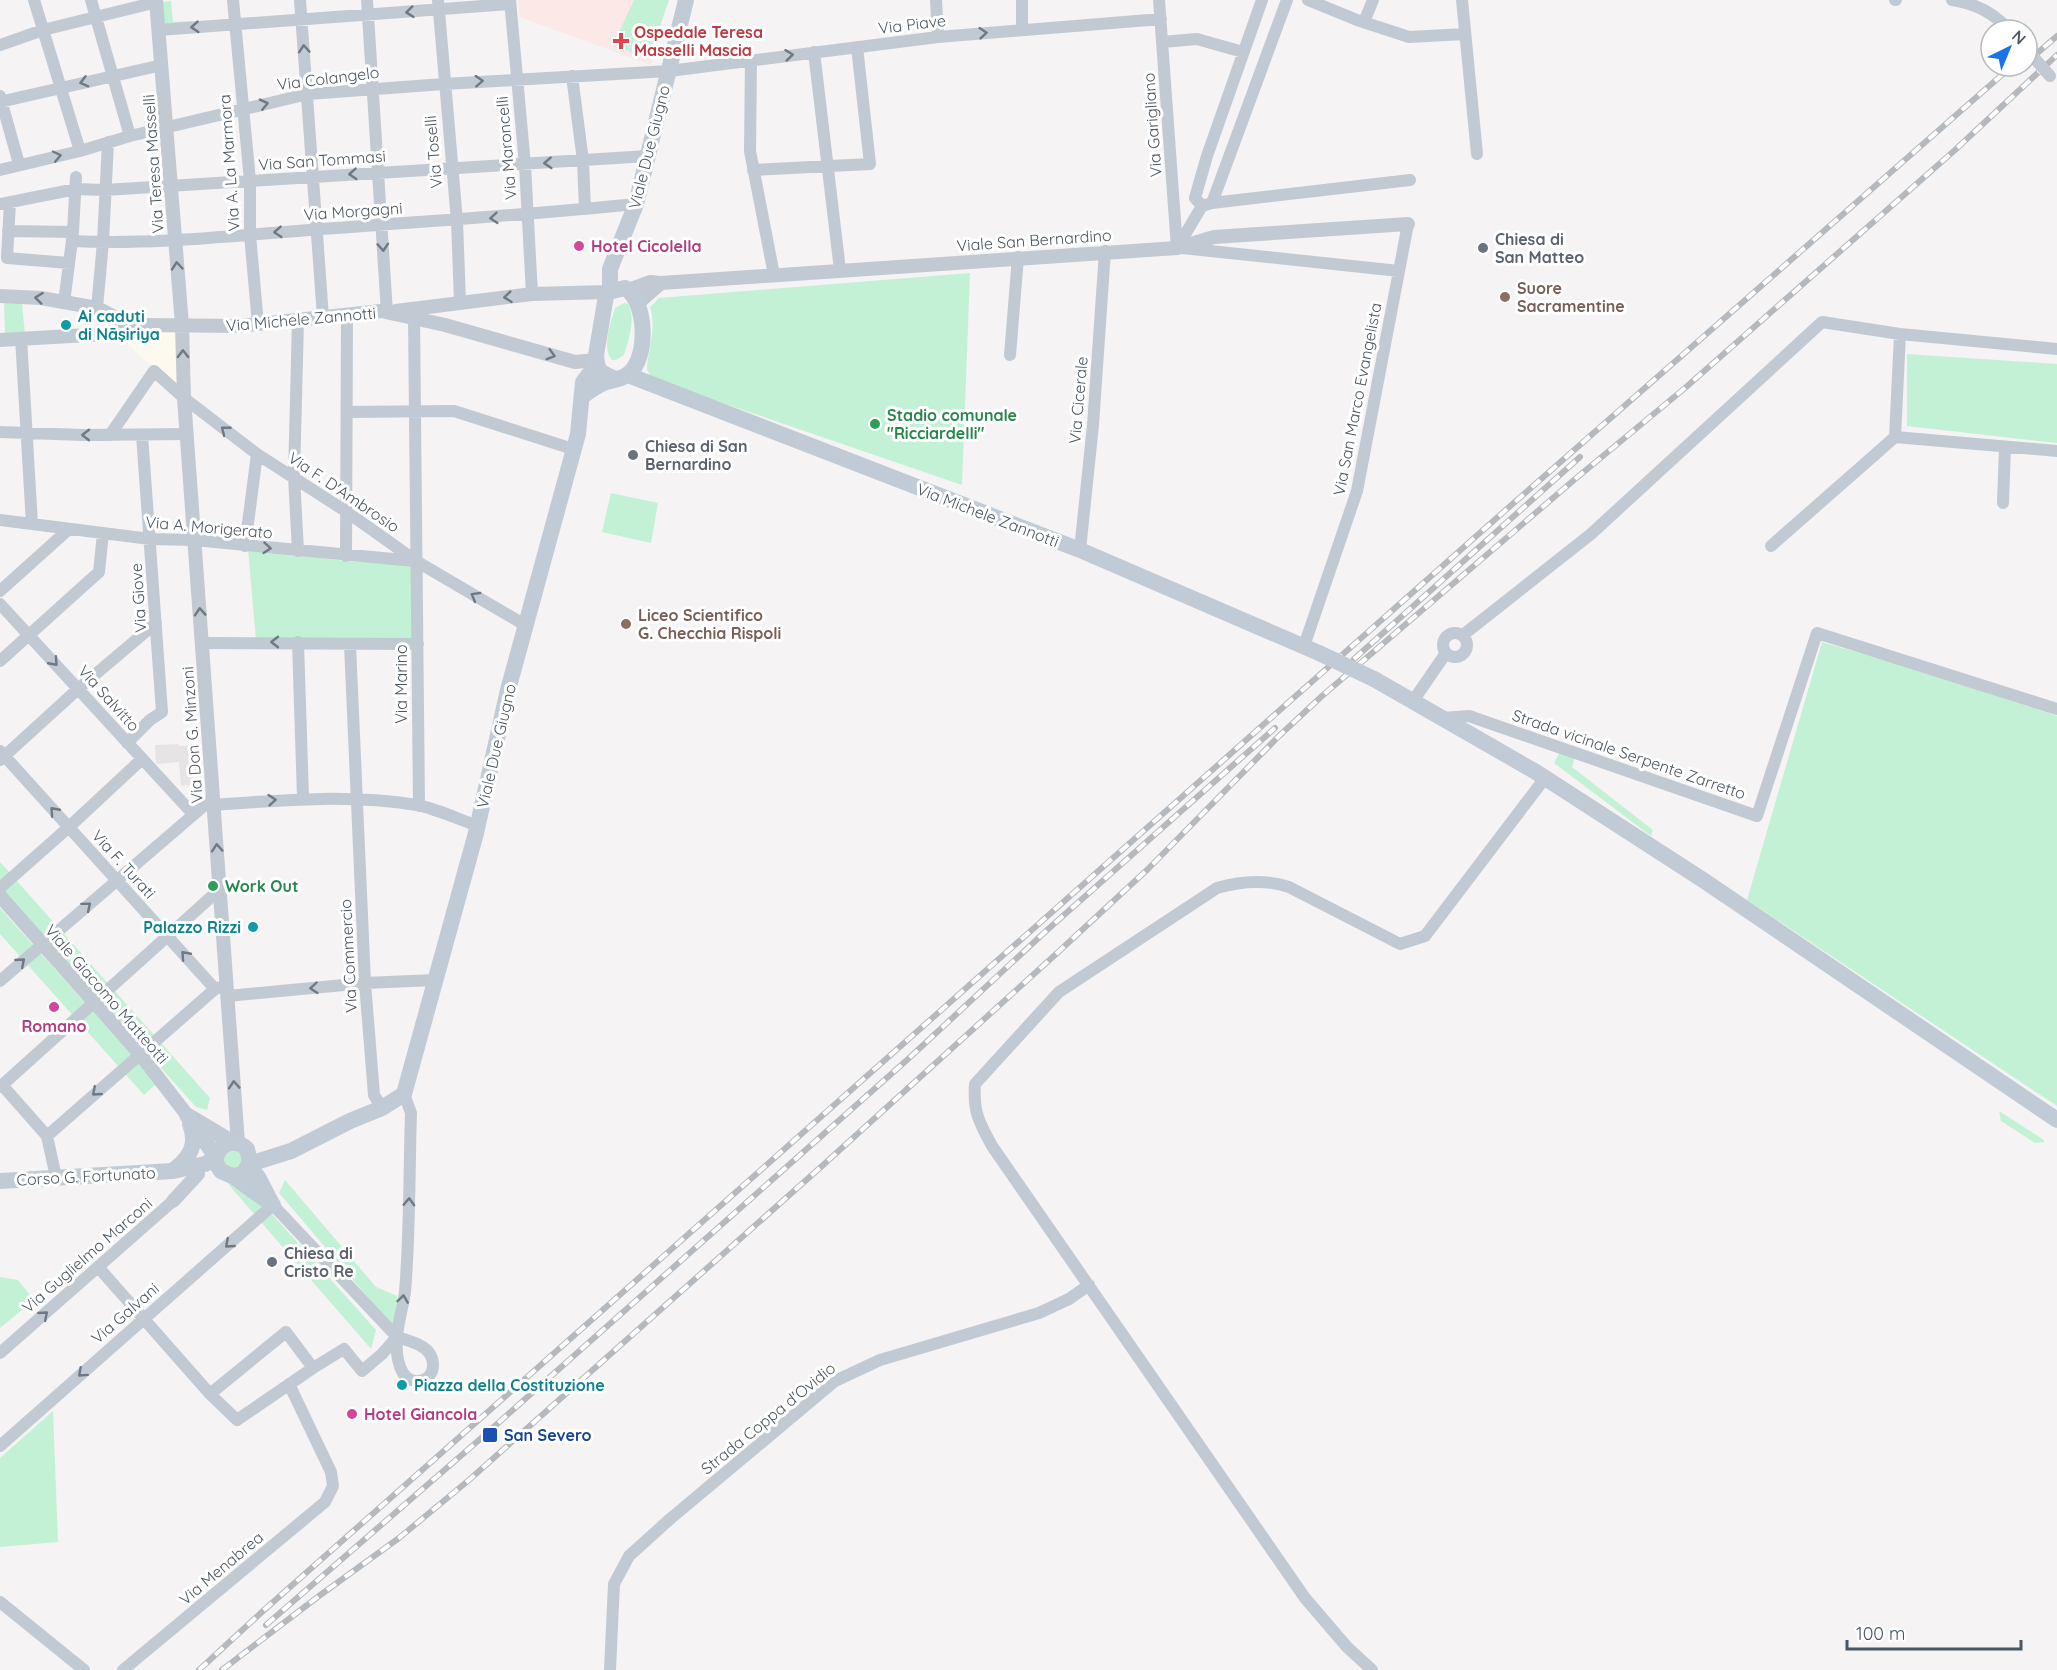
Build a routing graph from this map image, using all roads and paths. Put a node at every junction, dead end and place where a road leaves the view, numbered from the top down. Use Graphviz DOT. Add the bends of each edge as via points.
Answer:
graph roads {
  1 [pos="34,0"];
  2 [pos="91,0"];
  3 [pos="233,0"];
  4 [pos="300,0"];
  5 [pos="367,0"];
  6 [pos="686,0"];
  7 [pos="936,0"];
  8 [pos="1022,0"];
  9 [pos="1159,0"];
  10 [pos="1262,0"];
  11 [pos="1287,0"];
  12 [pos="1308,0"];
  13 [pos="1373,0"];
  14 [pos="1462,0"];
  15 [pos="1952,0"];
  16 [pos="157,1"];
  17 [pos="510,2"];
  18 [pos="438,4"];
  19 [pos="96,16"];
  20 [pos="368,16"];
  21 [pos="1993,18"];
  22 [pos="1161,19"];
  23 [pos="302,20"];
  24 [pos="1364,22"];
  25 [pos="234,25"];
  26 [pos="43,30"];
  27 [pos="159,30"];
  28 [pos="1022,30"];
  29 [pos="1465,34"];
  30 [pos="938,37"];
  31 [pos="1162,42"];
  32 [pos="0,45"];
  33 [pos="857,47"];
  34 [pos="814,52"];
  35 [pos="1243,52"];
  36 [pos="751,60"];
  37 [pos="2039,64"];
  38 [pos="162,65"];
  39 [pos="669,70"];
  40 [pos="113,74"];
  41 [pos="572,76"];
  42 [pos="516,79"];
  43 [pos="2053,80"];
  44 [pos="444,84"];
  45 [pos="61,88"];
  46 [pos="373,88"];
  47 [pos="308,94"];
  48 [pos="0,100"];
  49 [pos="243,109"];
  50 [pos="166,127"];
  51 [pos="130,136"];
  52 [pos="108,142"];
  53 [pos="80,151"];
  54 [pos="1477,154"];
  55 [pos="648,156"];
  56 [pos="583,161"];
  57 [pos="19,164"];
  58 [pos="525,165"];
  59 [pos="826,166"];
  60 [pos="451,168"];
  61 [pos="0,170"];
  62 [pos="753,170"];
  63 [pos="378,172"];
  64 [pos="313,177"];
  65 [pos="1410,180"];
  66 [pos="250,181"];
  67 [pos="76,183"];
  68 [pos="171,185"];
  69 [pos="105,190"];
  70 [pos="5,203"];
  71 [pos="636,204"];
  72 [pos="1207,205"];
  73 [pos="585,209"];
  74 [pos="528,215"];
  75 [pos="457,221"];
  76 [pos="1408,224"];
  77 [pos="382,225"];
  78 [pos="316,230"];
  79 [pos="9,231"];
  80 [pos="250,234"];
  81 [pos="72,236"];
  82 [pos="175,240"];
  83 [pos="103,242"];
  84 [pos="1177,248"];
  85 [pos="1105,251"];
  86 [pos="1018,257"];
  87 [pos="69,263"];
  88 [pos="840,270"];
  89 [pos="1399,271"];
  90 [pos="774,274"];
  91 [pos="622,293"];
  92 [pos="532,294"];
  93 [pos="0,296"];
  94 [pos="460,302"];
  95 [pos="64,303"];
  96 [pos="97,308"];
  97 [pos="387,313"];
  98 [pos="347,315"];
  99 [pos="323,317"];
  100 [pos="414,318"];
  101 [pos="297,320"];
  102 [pos="258,324"];
  103 [pos="182,325"];
  104 [pos="134,327"];
  105 [pos="1900,334"];
  106 [pos="21,338"];
  107 [pos="0,340"];
  108 [pos="2057,349"];
  109 [pos="1010,356"];
  110 [pos="639,357"];
  111 [pos="596,362"];
  112 [pos="622,377"];
  113 [pos="654,384"];
  114 [pos="582,397"];
  115 [pos="184,398"];
  116 [pos="415,410"];
  117 [pos="347,412"];
  118 [pos="0,432"];
  119 [pos="28,433"];
  120 [pos="186,434"];
  121 [pos="110,435"];
  122 [pos="142,435"];
  123 [pos="1895,437"];
  124 [pos="2005,447"];
  125 [pos="573,449"];
  126 [pos="2057,451"];
  127 [pos="257,454"];
  128 [pos="294,477"];
  129 [pos="2003,503"];
  130 [pos="347,512"];
  131 [pos="0,520"];
  132 [pos="32,524"];
  133 [pos="69,529"];
  134 [pos="103,533"];
  135 [pos="150,539"];
  136 [pos="194,540"];
  137 [pos="245,546"];
  138 [pos="1771,546"];
  139 [pos="1080,550"];
  140 [pos="298,551"];
  141 [pos="346,556"];
  142 [pos="416,561"];
  143 [pos="0,591"];
  144 [pos="0,604"];
  145 [pos="156,622"];
  146 [pos="525,625"];
  147 [pos="29,634"];
  148 [pos="1463,634"];
  149 [pos="298,642"];
  150 [pos="202,643"];
  151 [pos="418,644"];
  152 [pos="350,645"];
  153 [pos="1311,649"];
  154 [pos="1446,653"];
  155 [pos="0,661"];
  156 [pos="78,689"];
  157 [pos="1413,701"];
  158 [pos="2057,709"];
  159 [pos="1443,718"];
  160 [pos="127,743"];
  161 [pos="2,756"];
  162 [pos="142,759"];
  163 [pos="1545,778"];
  164 [pos="303,798"];
  165 [pos="356,799"];
  166 [pos="214,801"];
  167 [pos="419,806"];
  168 [pos="193,814"];
  169 [pos="478,826"];
  170 [pos="69,827"];
  171 [pos="117,880"];
  172 [pos="0,888"];
  173 [pos="220,889"];
  174 [pos="0,896"];
  175 [pos="167,936"];
  176 [pos="42,944"];
  177 [pos="435,980"];
  178 [pos="0,981"];
  179 [pos="365,983"];
  180 [pos="224,990"];
  181 [pos="93,1001"];
  182 [pos="140,1054"];
  183 [pos="1,1086"];
  184 [pos="404,1094"];
  185 [pos="382,1108"];
  186 [pos="187,1115"];
  187 [pos="2057,1120"];
  188 [pos="47,1136"];
  189 [pos="238,1144"];
  190 [pos="291,1152"];
  191 [pos="216,1158"];
  192 [pos="249,1165"];
  193 [pos="173,1171"];
  194 [pos="198,1174"];
  195 [pos="230,1176"];
  196 [pos="56,1177"];
  197 [pos="0,1181"];
  198 [pos="173,1201"];
  199 [pos="273,1205"];
  200 [pos="99,1268"];
  201 [pos="1089,1285"];
  202 [pos="143,1319"];
  203 [pos="397,1337"];
  204 [pos="0,1353"];
  205 [pos="313,1368"];
  206 [pos="289,1384"];
  207 [pos="210,1394"];
  208 [pos="0,1446"];
  209 [pos="0,1602"];
  210 [pos="84,1670"];
  211 [pos="123,1670"];
  212 [pos="610,1670"];
  213 [pos="1372,1670"];
  1 -- 26 [label="street"];
  2 -- 19 [label="street"];
  3 -- 25 [label="street, Via A. La Marmora"];
  4 -- 23 [label="street"];
  5 -- 20 [label="street"];
  6 -- 39 [label="main road, Viale Due Giugno"];
  7 -- 30 [label="street"];
  8 -- 28 [label="street"];
  9 -- 22 [label="street, Via Garigliano"];
  10 -- 35 [label="street"];
  11 -- 72 [label="street"];
  12 -- 24 [label="street"];
  13 -- 24 [label="street"];
  14 -- 29 [label="street"];
  15 -- 21 [label="street" via="1964,1"];
  16 -- 19 [label="street"];
  16 -- 27 [label="street, Via Teresa Masselli"];
  17 -- 18 [label="street"];
  17 -- 42 [label="street, Via Maroncelli"];
  18 -- 20 [label="street, one-way"];
  18 -- 44 [label="street, Via Toselli"];
  19 -- 26 [label="street"];
  19 -- 40 [label="street"];
  20 -- 23 [label="street"];
  20 -- 46 [label="street"];
  22 -- 28 [label="street, Via Piave"];
  22 -- 31 [label="street, Via Garigliano"];
  23 -- 25 [label="street"];
  47 -- 23 [label="street, one-way"];
  24 -- 29 [label="street" via="1409,37"];
  25 -- 27 [label="street, one-way"];
  25 -- 49 [label="street, Via A. La Marmora"];
  26 -- 32 [label="street"];
  26 -- 45 [label="street"];
  27 -- 38 [label="street, Via Teresa Masselli"];
  30 -- 28 [label="street, Via Piave, one-way"];
  29 -- 54 [label="street"];
  30 -- 33 [label="street, Via Piave"];
  31 -- 35 [label="street" via="1197,39"];
  31 -- 84 [label="street, Via Garigliano"];
  33 -- 34 [label="street, Via Piave"];
  33 -- 59 [label="street" via="870,164"];
  36 -- 34 [label="street, Via Piave, one-way"];
  34 -- 59 [label="street"];
  35 -- 72 [label="street" via="1195,198"];
  36 -- 39 [label="street, Via Piave"];
  36 -- 62 [label="street"];
  37 -- 43 [label="street, bridge"];
  38 -- 40 [label="street"];
  38 -- 50 [label="street, Via Teresa Masselli"];
  39 -- 41 [label="street, Via Colangelo"];
  39 -- 55 [label="main road, Viale Due Giugno"];
  40 -- 45 [label="street, one-way"];
  40 -- 51 [label="street"];
  41 -- 42 [label="street, Via Colangelo"];
  41 -- 56 [label="street"];
  44 -- 42 [label="street, Via Colangelo, one-way"];
  42 -- 58 [label="street, Via Maroncelli"];
  44 -- 46 [label="street, Via Colangelo"];
  44 -- 60 [label="street, Via Toselli"];
  45 -- 48 [label="street"];
  45 -- 53 [label="street"];
  46 -- 47 [label="street, Via Colangelo"];
  46 -- 63 [label="street"];
  49 -- 47 [label="street, Via Colangelo, one-way"];
  47 -- 64 [label="street"];
  48 -- 57 [label="street"];
  49 -- 50 [label="street, Via Colangelo"];
  49 -- 66 [label="street, Via A. La Marmora"];
  50 -- 51 [label="street, Via Colangelo"];
  50 -- 68 [label="street, Via Teresa Masselli"];
  51 -- 52 [label="street, Via Colangelo"];
  52 -- 53 [label="street, Via Colangelo"];
  52 -- 69 [label="street"];
  57 -- 53 [label="street, Via Colangelo, one-way"];
  55 -- 56 [label="street, Via San Tommasi"];
  55 -- 71 [label="main road, Viale Due Giugno"];
  56 -- 58 [label="street, Via San Tommasi, one-way"];
  56 -- 73 [label="street"];
  57 -- 61 [label="street, Via Colangelo"];
  58 -- 60 [label="street, Via San Tommasi"];
  58 -- 74 [label="street, Via Maroncelli"];
  59 -- 62 [label="street"];
  59 -- 88 [label="street"];
  60 -- 63 [label="street, Via San Tommasi"];
  60 -- 75 [label="street, Via Toselli"];
  62 -- 90 [label="street"];
  63 -- 64 [label="street, Via San Tommasi, one-way"];
  63 -- 77 [label="street"];
  64 -- 66 [label="street, Via San Tommasi"];
  64 -- 78 [label="street"];
  65 -- 72 [label="street"];
  66 -- 68 [label="street, Via San Tommasi"];
  66 -- 80 [label="street, Via A. La Marmora"];
  67 -- 69 [label="street, Via San Tommasi"];
  67 -- 70 [label="street, Via San Tommasi"];
  67 -- 81 [label="street"];
  68 -- 69 [label="street, Via San Tommasi"];
  68 -- 82 [label="street, Via Teresa Masselli"];
  69 -- 83 [label="street"];
  70 -- 79 [label="street"];
  71 -- 73 [label="street, Via Morgagni"];
  71 -- 91 [label="main road, Viale Due Giugno" via="610,269"];
  72 -- 84 [label="street"];
  73 -- 74 [label="street, Via Morgagni"];
  74 -- 75 [label="street, Via Morgagni, one-way"];
  74 -- 92 [label="street, Via Maroncelli"];
  75 -- 77 [label="street, Via Morgagni"];
  75 -- 94 [label="street, Via Toselli"];
  76 -- 84 [label="street, Viale San Bernardino" via="1214,237"];
  76 -- 89 [label="street, Via San Marco Evangelista"];
  77 -- 78 [label="street, Via Morgagni"];
  77 -- 97 [label="street, one-way"];
  78 -- 80 [label="street, Via Morgagni, one-way"];
  78 -- 99 [label="street"];
  79 -- 81 [label="street, Via Morgagni"];
  79 -- 87 [label="street" via="7,258"];
  80 -- 82 [label="street, Via Morgagni"];
  80 -- 102 [label="street, Via A. La Marmora"];
  81 -- 83 [label="street, Via Morgagni"];
  81 -- 87 [label="street"];
  82 -- 83 [label="street, Via Morgagni"];
  103 -- 82 [label="street, Via Teresa Masselli, one-way"];
  83 -- 96 [label="street"];
  84 -- 85 [label="street, Viale San Bernardino"];
  84 -- 89 [label="street"];
  85 -- 86 [label="street, Viale San Bernardino"];
  85 -- 139 [label="street, Via Cicerale"];
  86 -- 88 [label="street, Viale San Bernardino"];
  86 -- 109 [label="street"];
  87 -- 95 [label="street"];
  88 -- 90 [label="street, Viale San Bernardino"];
  89 -- 153 [label="street, Via San Marco Evangelista" via="1357,491"];
  90 -- 91 [label="street, Viale San Bernardino" via="661,283"];
  91 -- 92 [label="street, Via Michele Zannotti"];
  91 -- 110 [label="main road" via="643,329"];
  91 -- 111 [label="main road" via="602,315"];
  92 -- 94 [label="street, Via Michele Zannotti, one-way"];
  95 -- 93 [label="street, one-way"];
  94 -- 97 [label="street, Via Michele Zannotti"];
  95 -- 96 [label="street"];
  96 -- 104 [label="street"];
  97 -- 98 [label="street, Via Michele Zannotti"];
  97 -- 100 [label="street, Via Michele Zannotti"];
  98 -- 99 [label="street, Via Michele Zannotti"];
  98 -- 117 [label="street"];
  99 -- 101 [label="street, Via Michele Zannotti"];
  100 -- 111 [label="street, Via Michele Zannotti, one-way" via="575,362"];
  100 -- 116 [label="street, Via Marino"];
  101 -- 102 [label="street, Via Michele Zannotti"];
  101 -- 128 [label="street"];
  102 -- 103 [label="street, Via Michele Zannotti"];
  103 -- 104 [label="street, Via Michele Zannotti"];
  115 -- 103 [label="street, Via Don G. Minzoni, one-way"];
  104 -- 106 [label="street, Via Michele Zannotti" via="107,334"];
  105 -- 108 [label="street"];
  105 -- 123 [label="street"];
  105 -- 148 [label="street" via="1822,322 1591,534"];
  106 -- 107 [label="street, Via Michele Zannotti"];
  106 -- 119 [label="street"];
  110 -- 112 [label="main road"];
  110 -- 113 [label="main road"];
  111 -- 112 [label="main road, Via Michele Zannotti" via="602,374"];
  111 -- 114 [label="main road, Viale Due Giugno" via="583,382"];
  112 -- 113 [label="main road, Via Michele Zannotti"];
  112 -- 114 [label="main road" via="594,387"];
  113 -- 139 [label="main road, Via Michele Zannotti"];
  114 -- 125 [label="main road, Viale Due Giugno"];
  115 -- 120 [label="street, Via Don G. Minzoni"];
  115 -- 121 [label="street, Via F. D'Ambrosio" via="154,371"];
  127 -- 115 [label="street, Via F. D'Ambrosio, one-way"];
  116 -- 117 [label="street"];
  116 -- 125 [label="street" via="454,411"];
  116 -- 142 [label="street, Via Marino"];
  117 -- 130 [label="street"];
  118 -- 119 [label="street"];
  121 -- 119 [label="street, one-way"];
  119 -- 132 [label="street"];
  120 -- 122 [label="street"];
  120 -- 136 [label="street, Via Don G. Minzoni"];
  121 -- 122 [label="street"];
  122 -- 135 [label="street, Via Giove"];
  123 -- 124 [label="street"];
  123 -- 138 [label="street"];
  124 -- 126 [label="street"];
  124 -- 129 [label="street"];
  125 -- 146 [label="main road, Viale Due Giugno"];
  127 -- 128 [label="street, Via F. D'Ambrosio"];
  127 -- 137 [label="street"];
  128 -- 130 [label="street, Via F. D'Ambrosio"];
  128 -- 140 [label="street"];
  130 -- 141 [label="street"];
  130 -- 142 [label="street, Via F. D'Ambrosio"];
  131 -- 132 [label="street, Via A. Morigerato"];
  132 -- 133 [label="street, Via A. Morigerato"];
  133 -- 134 [label="street, Via A. Morigerato"];
  133 -- 143 [label="street"];
  134 -- 135 [label="street, Via A. Morigerato"];
  134 -- 147 [label="street" via="99,572"];
  135 -- 136 [label="street, Via A. Morigerato"];
  135 -- 145 [label="street, Via Giove"];
  136 -- 137 [label="street, Via A. Morigerato"];
  150 -- 136 [label="street, Via Don G. Minzoni, one-way"];
  137 -- 140 [label="street, Via A. Morigerato, one-way"];
  139 -- 153 [label="main road, Via Michele Zannotti"];
  140 -- 141 [label="street, Via A. Morigerato"];
  141 -- 142 [label="street, Via A. Morigerato"];
  146 -- 142 [label="street, Via F. D'Ambrosio, one-way"];
  142 -- 151 [label="street, Via Marino"];
  144 -- 147 [label="street, Via Salvitto"];
  145 -- 156 [label="street"];
  145 -- 160 [label="street, Via Giove" via="162,712"];
  146 -- 169 [label="main road, Viale Due Giugno"];
  147 -- 155 [label="street"];
  147 -- 156 [label="street, Via Salvitto, one-way"];
  148 -- 154 [label="street" via="1451,633 1445,638"];
  148 -- 154 [label="street" via="1468,641 1465,653 1457,657"];
  149 -- 150 [label="street, one-way"];
  149 -- 152 [label="street"];
  149 -- 164 [label="street"];
  150 -- 166 [label="street, Via Don G. Minzoni"];
  151 -- 152 [label="street"];
  151 -- 167 [label="street, Via Marino"];
  152 -- 165 [label="street, Via Commercio"];
  153 -- 157 [label="main road, Via Michele Zannotti, bridge"];
  154 -- 157 [label="street"];
  156 -- 160 [label="street, Via Salvitto"];
  156 -- 161 [label="street"];
  157 -- 159 [label="main road, Via Michele Zannotti"];
  158 -- 159 [label="street, Strada vicinale Serpente Zarretto" via="1817,633 1757,816 1469,716"];
  159 -- 163 [label="main road, Via Michele Zannotti"];
  160 -- 162 [label="street, Via Salvitto"];
  170 -- 161 [label="street, Via F. Turati, one-way"];
  162 -- 168 [label="street, Via Salvitto"];
  162 -- 170 [label="street"];
  163 -- 187 [label="main road, Via Michele Zannotti"];
  163 -- 201 [label="street" via="1425,936 1400,944 1289,887 1271,881 1236,882 1217,888 1059,992 987,1069 975,1084 974,1104 980,1124"];
  164 -- 165 [label="street"];
  166 -- 164 [label="street, one-way"];
  165 -- 167 [label="street"];
  165 -- 179 [label="street, Via Commercio"];
  166 -- 168 [label="street"];
  173 -- 166 [label="street, Via Don G. Minzoni, one-way"];
  167 -- 169 [label="street"];
  168 -- 171 [label="street"];
  169 -- 177 [label="main road, Viale Due Giugno"];
  170 -- 171 [label="street, Via F. Turati"];
  170 -- 172 [label="street"];
  171 -- 175 [label="street, Via F. Turati"];
  176 -- 171 [label="street, one-way"];
  173 -- 175 [label="street"];
  173 -- 180 [label="street, Via Don G. Minzoni"];
  174 -- 176 [label="street, Viale Giacomo Matteotti"];
  180 -- 175 [label="street, Via F. Turati, one-way"];
  175 -- 181 [label="street"];
  178 -- 176 [label="street, one-way"];
  176 -- 181 [label="street, Viale Giacomo Matteotti"];
  177 -- 179 [label="street"];
  177 -- 184 [label="main road, Viale Due Giugno"];
  179 -- 180 [label="street, one-way"];
  179 -- 185 [label="street, Via Commercio" via="375,1095"];
  180 -- 182 [label="street"];
  189 -- 180 [label="street, Via Don G. Minzoni, one-way"];
  181 -- 182 [label="street, Viale Giacomo Matteotti"];
  181 -- 183 [label="street"];
  182 -- 186 [label="street, Viale Giacomo Matteotti"];
  182 -- 188 [label="street, one-way"];
  183 -- 188 [label="street"];
  184 -- 185 [label="main road"];
  203 -- 184 [label="street, one-way" via="405,1296 410,1159 411,1113"];
  185 -- 190 [label="main road"];
  186 -- 189 [label="main road"];
  186 -- 191 [label="main road"];
  186 -- 193 [label="main road" via="194,1137 192,1151"];
  188 -- 196 [label="street"];
  189 -- 190 [label="main road" via="266,1152"];
  189 -- 191 [label="main road" via="222,1146"];
  189 -- 192 [label="main road" via="249,1154"];
  190 -- 192 [label="main road"];
  191 -- 193 [label="main road"];
  191 -- 195 [label="main road" via="219,1168"];
  192 -- 195 [label="main road" via="243,1174"];
  192 -- 199 [label="main road"];
  193 -- 194 [label="main road"];
  193 -- 196 [label="main road, Corso G. Fortunato"];
  193 -- 198 [label="street, Via Guglielmo Marconi"];
  194 -- 195 [label="main road"];
  194 -- 198 [label="street"];
  195 -- 199 [label="main road"];
  196 -- 197 [label="main road, Corso G. Fortunato"];
  198 -- 200 [label="street, Via Guglielmo Marconi"];
  199 -- 202 [label="street, Via Galvani, one-way"];
  199 -- 203 [label="street"];
  200 -- 202 [label="street"];
  204 -- 200 [label="street, Via Guglielmo Marconi, one-way"];
  201 -- 212 [label="street, Strada Coppa d'Ovidio" via="1039,1313 880,1360 835,1381 629,1556 614,1584"];
  201 -- 213 [label="street" via="1305,1598"];
  202 -- 207 [label="street"];
  202 -- 208 [label="street, Via Galvani, one-way"];
  203 -- 205 [label="street" via="362,1371 344,1349"];
  205 -- 206 [label="street"];
  205 -- 207 [label="street" via="286,1332"];
  206 -- 207 [label="street" via="237,1420"];
  206 -- 211 [label="street, Via Menabrea" via="330,1472 333,1486 325,1502"];
  209 -- 210 [label="street"];
}
